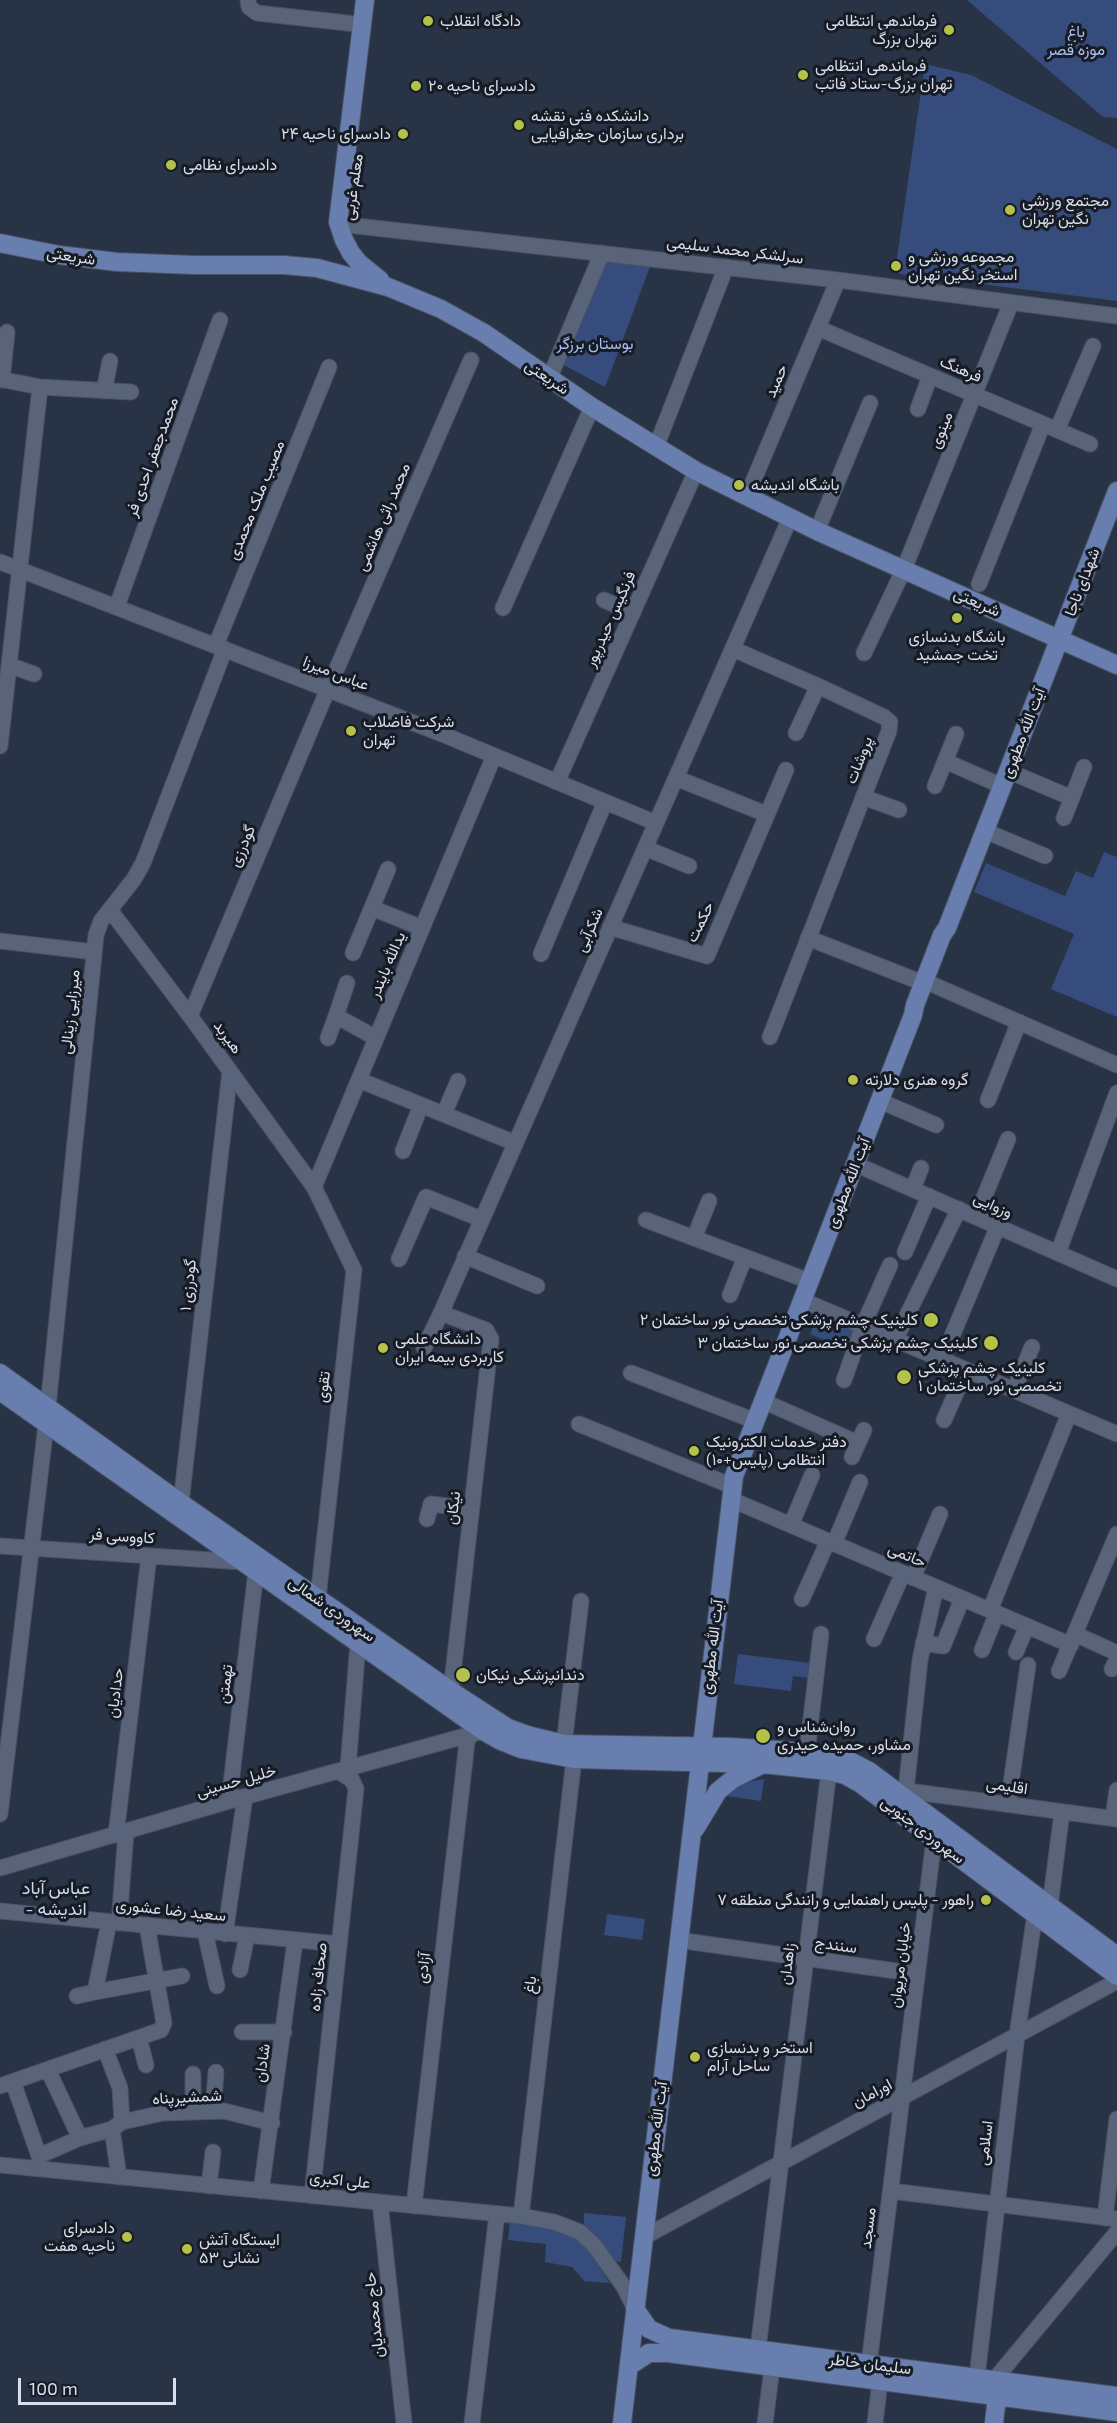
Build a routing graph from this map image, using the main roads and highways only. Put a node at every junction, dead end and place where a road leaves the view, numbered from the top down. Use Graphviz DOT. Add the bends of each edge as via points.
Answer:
graph roads {
  1 [pos="365,0"];
  2 [pos="376,0"];
  3 [pos="354,140"];
  4 [pos="346,232"];
  5 [pos="0,243"];
  6 [pos="309,267"];
  7 [pos="388,287"];
  8 [pos="1117,491"];
  9 [pos="1059,639"];
  10 [pos="1117,665"];
  11 [pos="0,1373"];
  12 [pos="0,1391"];
  13 [pos="47,1416"];
  14 [pos="696,1750"];
  15 [pos="569,1751"];
  16 [pos="763,1764"];
  17 [pos="939,1833"];
  18 [pos="690,1838"];
  19 [pos="1043,1910"];
  20 [pos="1117,1956"];
  21 [pos="1117,1976"];
  22 [pos="635,2309"];
  23 [pos="628,2366"];
  24 [pos="990,2384"];
  25 [pos="1113,2410"];
  26 [pos="622,2423"];
  27 [pos="994,2423"];
  1 -- 3 [label="main road, معلم غربی"];
  2 -- 3 [label="main road, معلم غربی"];
  3 -- 4 [label="main road, معلم غربی" via="338,222"];
  4 -- 6 [label="main road" via="336,259"];
  4 -- 7 [label="main road" via="358,262"];
  5 -- 6 [label="main road, شریعتی" via="117,262"];
  6 -- 7 [label="main road, شریعتی"];
  7 -- 9 [label="main road, شریعتی" via="484,333 592,407 696,471 817,531"];
  8 -- 9 [label="main road, شهدای ناجا"];
  9 -- 10 [label="main road, شریعتی"];
  9 -- 14 [label="main road, آیت الله مطهری" via="947,928 947,937 755,1421 731,1492"];
  11 -- 13 [label="main road, سهروردی شمالی"];
  12 -- 13 [label="main road, سهروردی شمالی"];
  13 -- 15 [label="main road, سهروردی شمالی" via="181,1503 508,1728"];
  13 -- 15 [label="main road, سهروردی شمالی" via="358,1643 473,1736 521,1749"];
  14 -- 15 [label="main road, سهروردی شمالی"];
  14 -- 16 [label="main road, سهروردی جنوبی"];
  14 -- 17 [label="main road, سهروردی جنوبی" via="807,1752 848,1760 899,1790"];
  14 -- 18 [label="main road, آیت الله مطهری"];
  16 -- 17 [label="main road, سهروردی جنوبی" via="828,1771 861,1784"];
  16 -- 18 [label="main road" via="718,1791"];
  17 -- 19 [label="main road, سهروردی جنوبی"];
  18 -- 22 [label="main road, آیت الله مطهری"];
  19 -- 20 [label="main road, سهروردی جنوبی"];
  19 -- 21 [label="main road, سهروردی جنوبی"];
  22 -- 23 [label="main road, آیت الله مطهری"];
  22 -- 24 [label="main road, سلیمان خاطر" via="649,2329 664,2337"];
  23 -- 24 [label="main road, سلیمان خاطر" via="652,2352 880,2382"];
  23 -- 26 [label="main road, آیت الله مطهری"];
  24 -- 25 [label="main road, سلیمان خاطر"];
  24 -- 27 [label="main road"];
}
